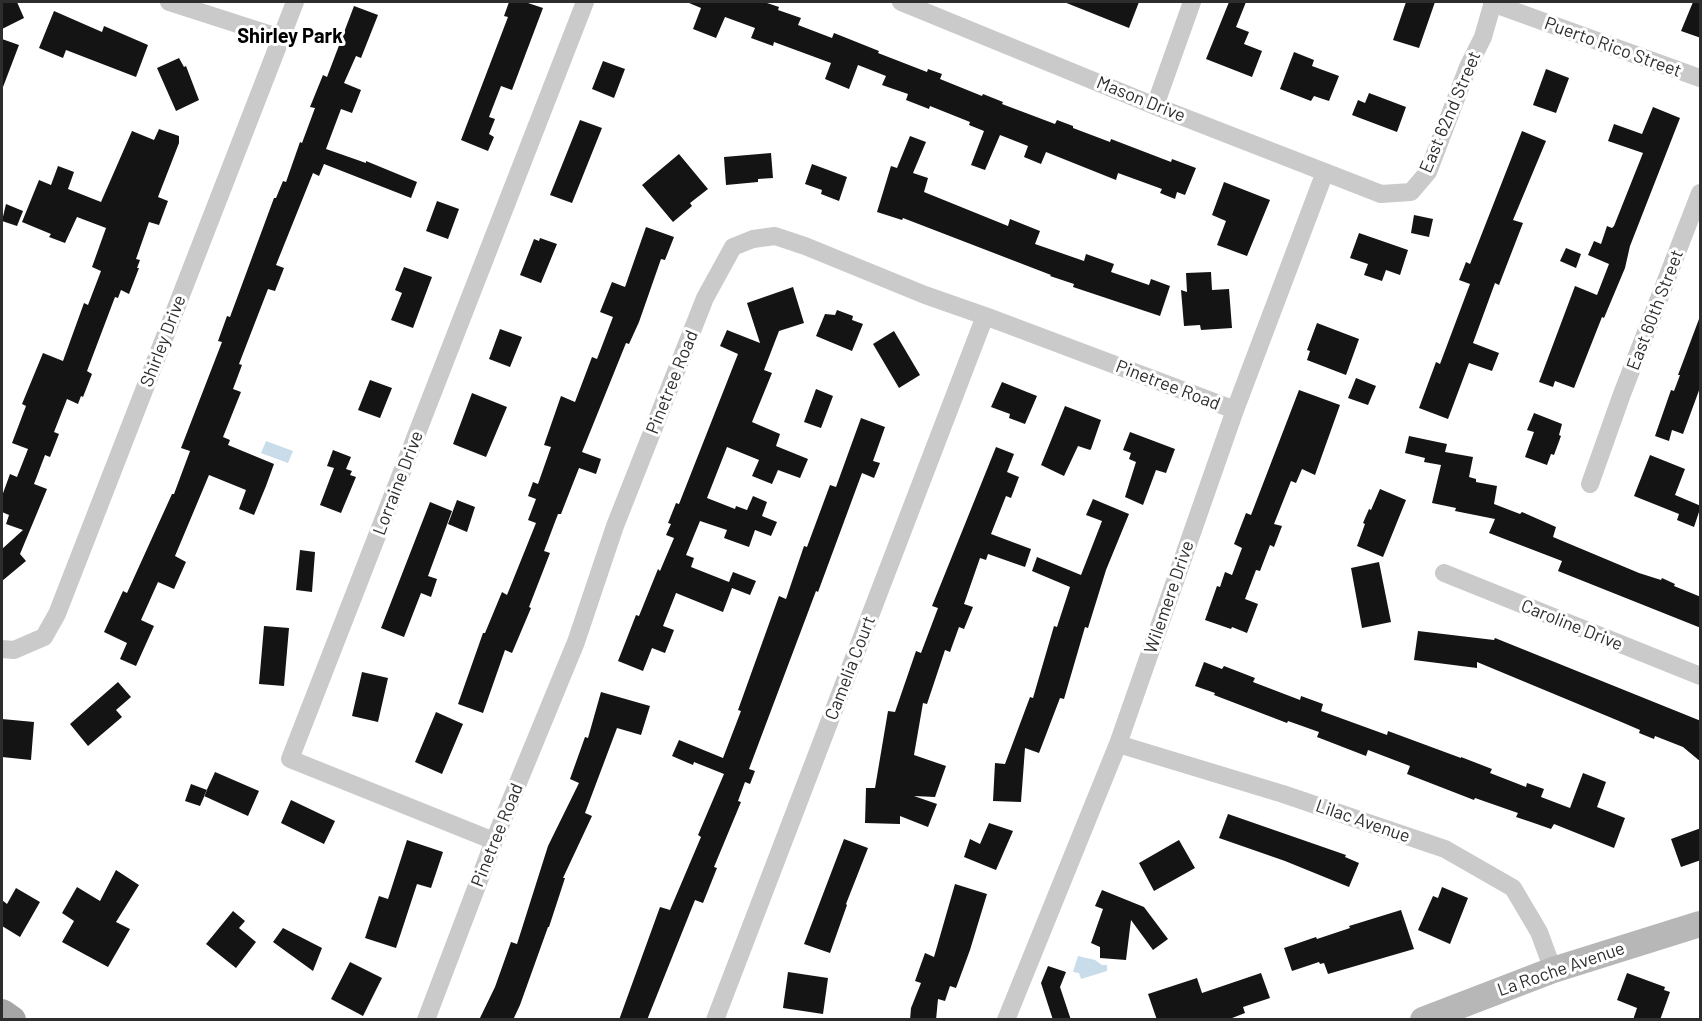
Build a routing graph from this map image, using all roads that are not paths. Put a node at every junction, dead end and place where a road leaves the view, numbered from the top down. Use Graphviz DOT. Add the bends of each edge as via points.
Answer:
graph roads {
  1 [pos="169,2"];
  2 [pos="295,2"];
  3 [pos="585,2"];
  4 [pos="902,2"];
  5 [pos="1192,2"];
  6 [pos="1492,2"];
  7 [pos="282,38"];
  8 [pos="1701,78"];
  9 [pos="1155,106"];
  10 [pos="1326,172"];
  11 [pos="1701,193"];
  12 [pos="1381,194"];
  13 [pos="986,316"];
  14 [pos="1235,410"];
  15 [pos="1590,484"];
  16 [pos="1444,573"];
  17 [pos="2,649"];
  18 [pos="1701,676"];
  19 [pos="1118,744"];
  20 [pos="494,841"];
  21 [pos="1701,924"];
  22 [pos="1553,970"];
  23 [pos="2,1013"];
  24 [pos="12,1020"];
  25 [pos="426,1020"];
  26 [pos="715,1020"];
  27 [pos="1006,1020"];
  28 [pos="1423,1020"];
  1 -- 7 [label="street"];
  2 -- 7 [label="street, Shirley Drive"];
  3 -- 20 [label="street, Lorraine Drive" via="290,759"];
  4 -- 9 [label="street, Mason Drive"];
  5 -- 9 [label="street"];
  6 -- 8 [label="street, Puerto Rico Street"];
  6 -- 12 [label="street, East 62nd Street" via="1483,37 1428,172 1411,192"];
  7 -- 17 [label="street, Shirley Drive" via="57,614 44,637 14,650"];
  9 -- 10 [label="street, Mason Drive"];
  10 -- 12 [label="street, Mason Drive"];
  10 -- 14 [label="street, Wilemere Drive"];
  11 -- 15 [label="street, East 60th Street"];
  13 -- 14 [label="street, Pinetree Road"];
  13 -- 20 [label="street, Pinetree Road" via="775,236 733,247 701,309 615,526 576,642"];
  13 -- 26 [label="street, Camelia Court"];
  14 -- 19 [label="street, Wilemere Drive"];
  16 -- 18 [label="street, Caroline Drive"];
  19 -- 22 [label="street, Lilac Avenue" via="1445,849 1513,888 1539,932"];
  19 -- 27 [label="street, Wilemere Drive"];
  20 -- 25 [label="street, Pinetree Road"];
  21 -- 22 [label="main road, La Roche Avenue"];
  22 -- 28 [label="main road, La Roche Avenue"];
  23 -- 24 [label="main road"];
}
